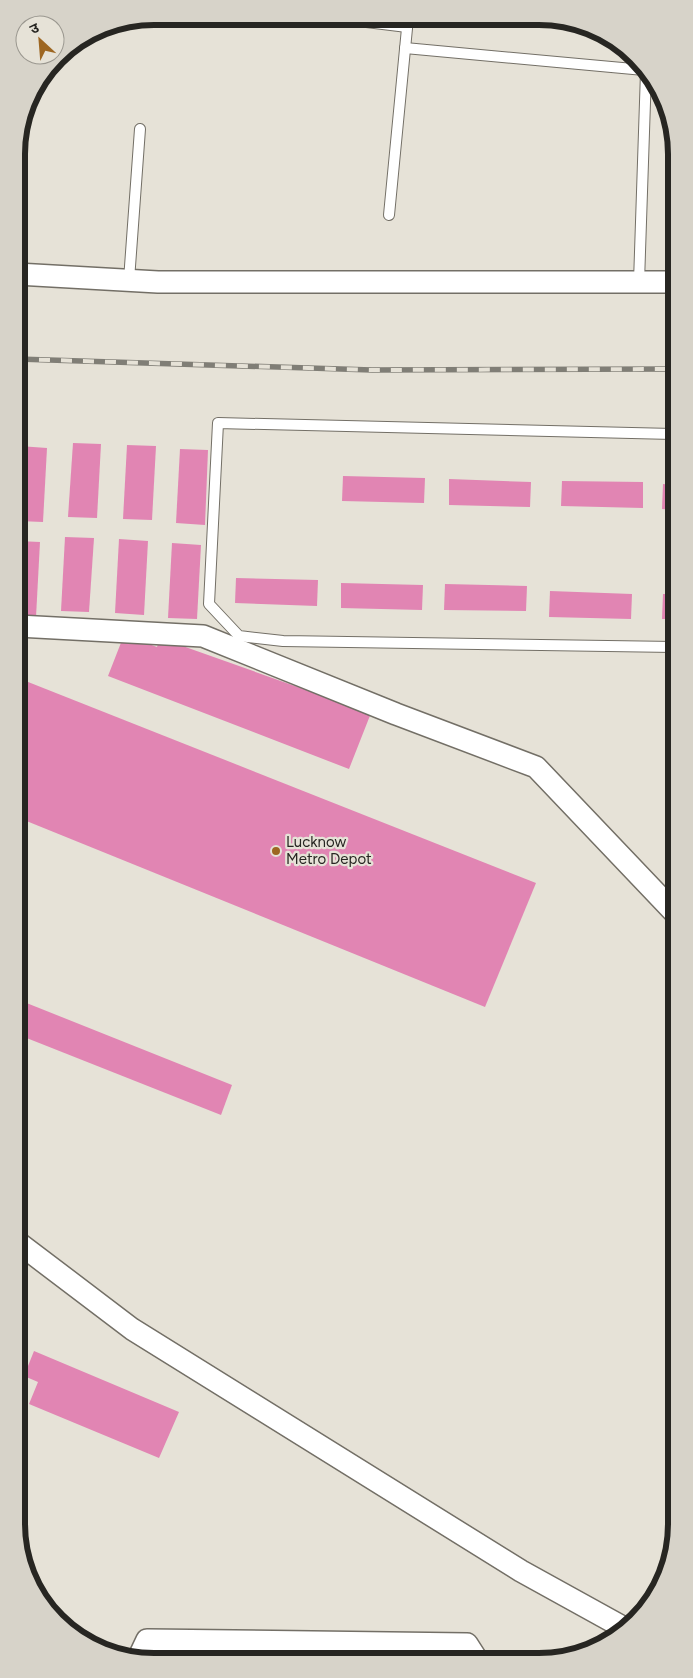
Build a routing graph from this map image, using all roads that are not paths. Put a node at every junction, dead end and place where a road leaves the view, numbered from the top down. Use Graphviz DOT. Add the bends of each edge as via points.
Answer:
graph roads {
  1 [pos="408,25"];
  2 [pos="405,48"];
  3 [pos="637,70"];
  4 [pos="645,80"];
  5 [pos="140,129"];
  6 [pos="388,215"];
  7 [pos="25,274"];
  8 [pos="129,280"];
  9 [pos="639,282"];
  10 [pos="668,282"];
  11 [pos="668,434"];
  12 [pos="25,626"];
  13 [pos="668,647"];
  14 [pos="668,906"];
  15 [pos="25,1248"];
  16 [pos="619,1625"];
  17 [pos="141,1652"];
  18 [pos="473,1653"];
  1 -- 2 [label="lane"];
  2 -- 3 [label="lane"];
  2 -- 6 [label="lane"];
  4 -- 9 [label="lane"];
  5 -- 8 [label="lane"];
  7 -- 8 [label="street"];
  8 -- 9 [label="street"];
  9 -- 10 [label="street"];
  11 -- 13 [label="lane" via="218,423 209,604 239,636 274,640"];
  12 -- 14 [label="street" via="203,636 536,767"];
  15 -- 16 [label="street" via="132,1329 521,1571"];
  17 -- 18 [label="street" via="147,1640 467,1644"];
}
